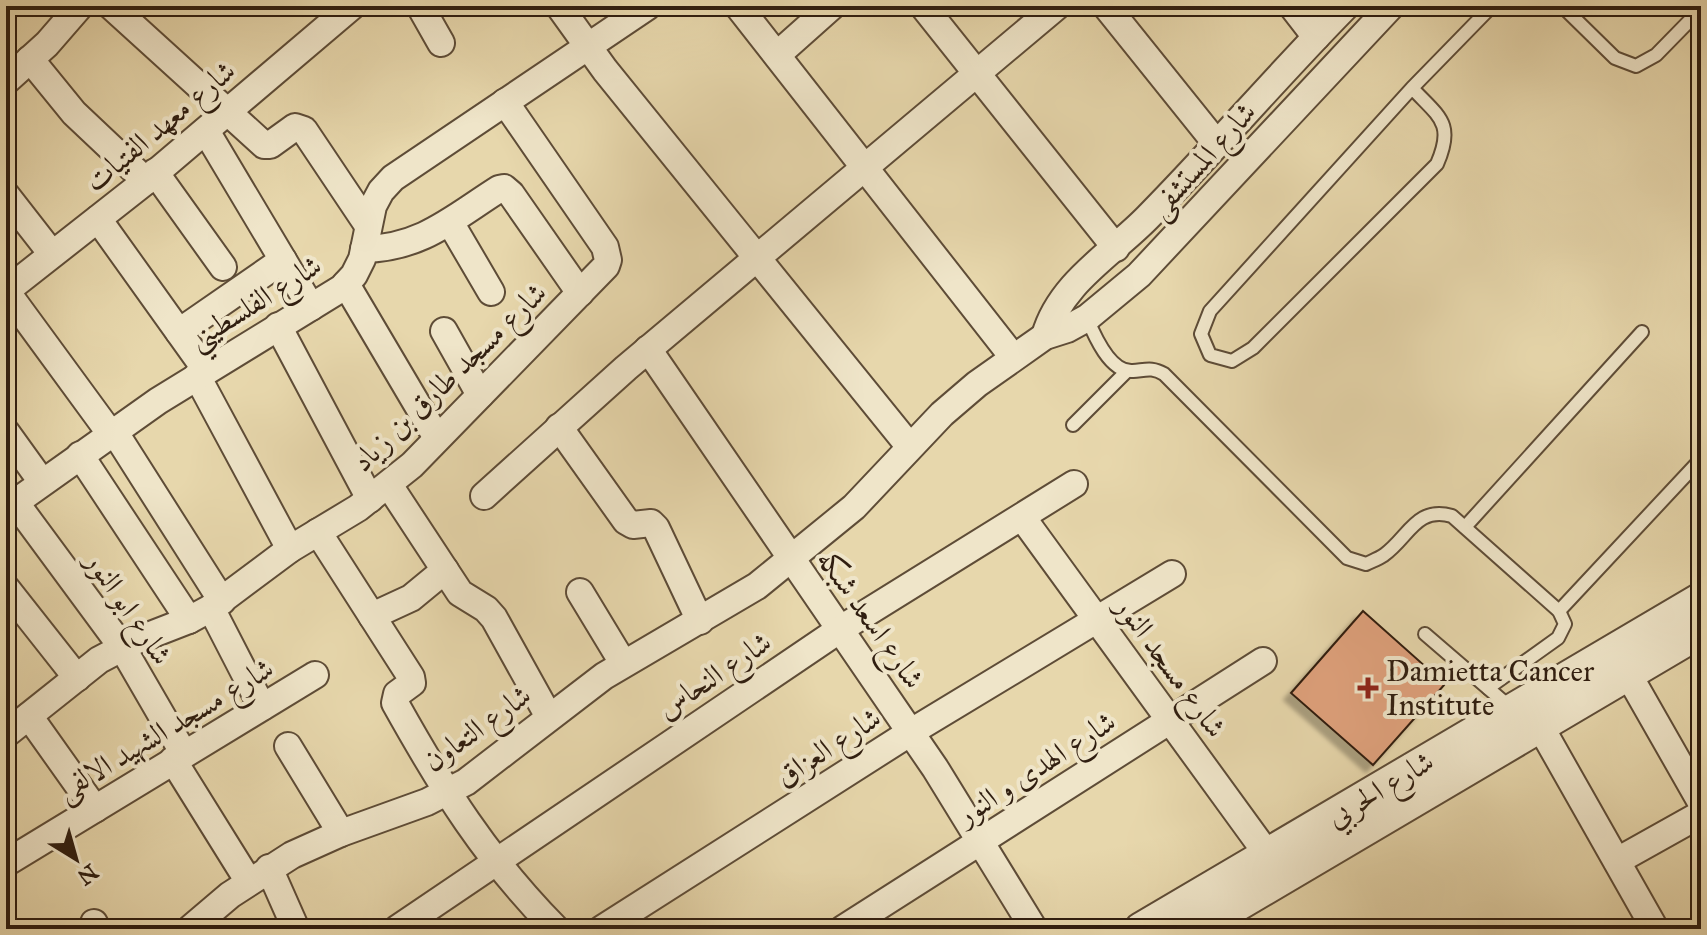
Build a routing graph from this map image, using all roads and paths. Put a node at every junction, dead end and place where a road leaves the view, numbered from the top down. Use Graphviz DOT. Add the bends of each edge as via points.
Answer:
graph roads {
  1 [pos="80,6"];
  2 [pos="111,6"];
  3 [pos="420,6"];
  4 [pos="559,6"];
  5 [pos="648,6"];
  6 [pos="738,6"];
  7 [pos="832,6"];
  8 [pos="923,6"];
  9 [pos="1057,6"];
  10 [pos="1106,6"];
  11 [pos="1292,6"];
  12 [pos="1346,6"];
  13 [pos="1391,6"];
  14 [pos="1492,6"];
  15 [pos="1562,6"];
  16 [pos="1701,9"];
  17 [pos="335,11"];
  18 [pos="1316,37"];
  19 [pos="441,43"];
  20 [pos="587,47"];
  21 [pos="777,55"];
  22 [pos="16,64"];
  23 [pos="977,73"];
  24 [pos="1412,88"];
  25 [pos="505,102"];
  26 [pos="228,111"];
  27 [pos="206,131"];
  28 [pos="1216,143"];
  29 [pos="865,167"];
  30 [pos="151,176"];
  31 [pos="6,195"];
  32 [pos="98,219"];
  33 [pos="450,222"];
  34 [pos="366,236"];
  35 [pos="1116,248"];
  36 [pos="52,254"];
  37 [pos="757,258"];
  38 [pos="283,260"];
  39 [pos="223,267"];
  40 [pos="346,284"];
  41 [pos="6,291"];
  42 [pos="491,292"];
  43 [pos="580,293"];
  44 [pos="311,307"];
  45 [pos="1087,318"];
  46 [pos="278,326"];
  47 [pos="444,331"];
  48 [pos="179,332"];
  49 [pos="1642,332"];
  50 [pos="1045,336"];
  51 [pos="648,349"];
  52 [pos="1013,357"];
  53 [pos="1127,371"];
  54 [pos="202,373"];
  55 [pos="480,395"];
  56 [pos="1073,425"];
  57 [pos="559,427"];
  58 [pos="6,432"];
  59 [pos="112,432"];
  60 [pos="437,438"];
  61 [pos="910,447"];
  62 [pos="80,455"];
  63 [pos="1701,459"];
  64 [pos="42,482"];
  65 [pos="1074,484"];
  66 [pos="379,492"];
  67 [pos="484,496"];
  68 [pos="10,505"];
  69 [pos="1022,517"];
  70 [pos="1465,527"];
  71 [pos="318,532"];
  72 [pos="290,549"];
  73 [pos="792,560"];
  74 [pos="445,570"];
  75 [pos="1172,574"];
  76 [pos="6,588"];
  77 [pos="580,592"];
  78 [pos="1701,599"];
  79 [pos="208,610"];
  80 [pos="1559,611"];
  81 [pos="372,616"];
  82 [pos="1097,620"];
  83 [pos="700,621"];
  84 [pos="839,630"];
  85 [pos="1701,631"];
  86 [pos="1425,634"];
  87 [pos="122,647"];
  88 [pos="1263,661"];
  89 [pos="623,663"];
  90 [pos="1628,674"];
  91 [pos="315,675"];
  92 [pos="77,678"];
  93 [pos="1488,688"];
  94 [pos="262,707"];
  95 [pos="29,716"];
  96 [pos="549,717"];
  97 [pos="1527,718"];
  98 [pos="1171,720"];
  99 [pos="911,732"];
  100 [pos="6,734"];
  101 [pos="288,746"];
  102 [pos="178,757"];
  103 [pos="447,792"];
  104 [pos="1701,802"];
  105 [pos="95,809"];
  106 [pos="1701,814"];
  107 [pos="341,833"];
  108 [pos="982,841"];
  109 [pos="1268,855"];
  110 [pos="494,861"];
  111 [pos="1617,861"];
  112 [pos="6,863"];
  113 [pos="259,875"];
  114 [pos="190,929"];
  115 [pos="296,929"];
  116 [pos="397,929"];
  117 [pos="556,929"];
  118 [pos="602,929"];
  119 [pos="843,929"];
  120 [pos="1034,929"];
  121 [pos="1141,929"];
  122 [pos="1196,929"];
  123 [pos="1655,929"];
  1 -- 22 [label="street" via="47,44"];
  2 -- 26 [label="street"];
  3 -- 19 [label="street"];
  4 -- 20 [label="street"];
  5 -- 20 [label="street, شارع الفلسطيني"];
  6 -- 21 [label="street"];
  7 -- 21 [label="street"];
  8 -- 23 [label="street"];
  9 -- 23 [label="street"];
  10 -- 28 [label="street"];
  11 -- 18 [label="street"];
  12 -- 18 [label="street, شارع المستشفى"];
  13 -- 45 [label="street, شارع المستشفى" via="1171,243"];
  14 -- 24 [label="lane"];
  15 -- 16 [label="lane" via="1615,58 1636,66 1656,55"];
  17 -- 26 [label="street, شارع معهد الفتيات"];
  18 -- 28 [label="street, شارع المستشفى"];
  20 -- 25 [label="street, شارع الفلسطيني"];
  20 -- 37 [label="street"];
  21 -- 29 [label="street"];
  22 -- 30 [label="street"];
  23 -- 29 [label="street"];
  23 -- 35 [label="street"];
  24 -- 24 [label="lane" via="1210,311 1201,334 1210,355 1232,361 1253,348 1437,164 1447,142 1442,119"];
  25 -- 34 [label="street, شارع الفلسطيني" via="400,171 377,198"];
  25 -- 43 [label="street, شارع مسجد طارق بن زياد" via="608,253 606,266"];
  26 -- 27 [label="street, شارع معهد الفتيات"];
  26 -- 34 [label="street" via="267,145 292,128 304,130"];
  27 -- 30 [label="street, شارع معهد الفتيات"];
  27 -- 38 [label="street"];
  28 -- 35 [label="street, شارع المستشفى"];
  29 -- 37 [label="street"];
  29 -- 52 [label="street"];
  30 -- 32 [label="street, شارع معهد الفتيات"];
  30 -- 39 [label="street"];
  31 -- 36 [label="street"];
  32 -- 36 [label="street, شارع معهد الفتيات"];
  32 -- 48 [label="street"];
  33 -- 34 [label="street" via="390,248"];
  33 -- 42 [label="street"];
  33 -- 43 [label="street" via="499,189 509,190"];
  34 -- 40 [label="street, شارع الفلسطيني" via="358,267"];
  35 -- 50 [label="street, شارع المستشفى" via="1065,295"];
  36 -- 41 [label="street, شارع معهد الفتيات"];
  37 -- 51 [label="street"];
  37 -- 61 [label="street"];
  38 -- 44 [label="street"];
  38 -- 48 [label="street"];
  40 -- 44 [label="street, شارع الفلسطيني"];
  40 -- 60 [label="street"];
  41 -- 59 [label="street"];
  43 -- 55 [label="street, شارع مسجد طارق بن زياد"];
  44 -- 46 [label="street, شارع الفلسطيني"];
  45 -- 50 [label="street, شارع المستشفى"];
  45 -- 53 [label="lane" via="1109,356"];
  46 -- 54 [label="street, شارع الفلسطيني"];
  46 -- 66 [label="street"];
  47 -- 55 [label="street"];
  48 -- 54 [label="street"];
  49 -- 70 [label="lane"];
  50 -- 52 [label="street, شارع المستشفى"];
  51 -- 57 [label="street"];
  51 -- 73 [label="street, شارع اسعد شبكه"];
  52 -- 61 [label="street, شارع المستشفى"];
  53 -- 56 [label="lane"];
  53 -- 70 [label="lane" via="1164,374 1347,558 1366,564 1385,554 1422,517 1437,512"];
  54 -- 59 [label="street, شارع الفلسطيني"];
  54 -- 72 [label="street"];
  55 -- 60 [label="street, شارع مسجد طارق بن زياد"];
  57 -- 67 [label="street"];
  57 -- 83 [label="street" via="626,521 656,528"];
  58 -- 64 [label="street"];
  59 -- 62 [label="street, شارع الفلسطيني"];
  59 -- 79 [label="street"];
  60 -- 66 [label="street, شارع مسجد طارق بن زياد"];
  61 -- 73 [label="street, شارع المستشفى" via="854,507"];
  62 -- 64 [label="street, شارع الفلسطيني"];
  62 -- 79 [label="street"];
  63 -- 80 [label="lane"];
  64 -- 68 [label="street, شارع الفلسطيني"];
  65 -- 69 [label="street, شارع النحاس"];
  66 -- 71 [label="street, شارع مسجد طارق بن زياد"];
  66 -- 74 [label="street"];
  68 -- 87 [label="street, شارع ابو النور"];
  69 -- 82 [label="street, شارع مسجد النور"];
  69 -- 84 [label="street, شارع النحاس"];
  70 -- 80 [label="lane"];
  71 -- 72 [label="street, شارع مسجد طارق بن زياد"];
  71 -- 81 [label="street"];
  72 -- 79 [label="street, شارع مسجد طارق بن زياد"];
  73 -- 83 [label="street, شارع التعاون"];
  73 -- 84 [label="street, شارع اسعد شبكه"];
  74 -- 81 [label="street" via="411,598"];
  74 -- 96 [label="street" via="460,593 494,618"];
  75 -- 82 [label="street, شارع العزاق"];
  76 -- 92 [label="street"];
  77 -- 89 [label="street"];
  78 -- 97 [label="street, شارع الحربي"];
  79 -- 87 [label="street, شارع مسجد طارق بن زياد"];
  79 -- 94 [label="street"];
  80 -- 93 [label="lane" via="1565,624 1558,638"];
  81 -- 103 [label="street" via="411,677 395,703"];
  82 -- 98 [label="street, شارع مسجد النور"];
  82 -- 99 [label="street, شارع العزاق"];
  83 -- 89 [label="street, شارع التعاون"];
  84 -- 99 [label="street, شارع اسعد شبكه"];
  84 -- 110 [label="street, شارع النحاس"];
  85 -- 90 [label="street, شارع الحربي"];
  86 -- 93 [label="lane"];
  87 -- 92 [label="street, شارع مسجد طارق بن زياد"];
  87 -- 102 [label="street, شارع ابو النور"];
  88 -- 98 [label="street, شارع الهدى و النور"];
  89 -- 96 [label="street, شارع التعاون"];
  90 -- 97 [label="street, شارع الحربي"];
  90 -- 104 [label="street"];
  91 -- 94 [label="street, شارع مسجد الشهيد الالفى"];
  92 -- 95 [label="street, شارع مسجد طارق بن زياد"];
  93 -- 97 [label="lane"];
  94 -- 102 [label="street, شارع مسجد الشهيد الالفى"];
  95 -- 100 [label="street, شارع مسجد طارق بن زياد"];
  95 -- 105 [label="street"];
  96 -- 103 [label="street, شارع التعاون"];
  97 -- 109 [label="street, شارع الحربي"];
  97 -- 111 [label="street"];
  97 -- 122 [label="street, شارع الحربي"];
  98 -- 108 [label="street, شارع الهدى و النور"];
  98 -- 109 [label="street, شارع مسجد النور"];
  99 -- 108 [label="street, شارع اسعد شبكه"];
  99 -- 118 [label="street, شارع العزاق"];
  101 -- 107 [label="street"];
  102 -- 105 [label="street, شارع مسجد الشهيد الالفى"];
  102 -- 113 [label="street, شارع ابو النور"];
  103 -- 107 [label="street, شارع التعاون"];
  103 -- 110 [label="street"];
  105 -- 112 [label="street, شارع مسجد الشهيد الالفى"];
  106 -- 111 [label="street"];
  107 -- 113 [label="street, شارع التعاون"];
  108 -- 119 [label="street, شارع الهدى و النور"];
  108 -- 120 [label="street, شارع اسعد شبكه"];
  109 -- 121 [label="street, شارع الحربي"];
  110 -- 116 [label="street, شارع النحاس"];
  110 -- 117 [label="street"];
  111 -- 123 [label="street"];
  113 -- 114 [label="street, شارع التعاون"];
  113 -- 115 [label="street, شارع ابو النور"];
}
